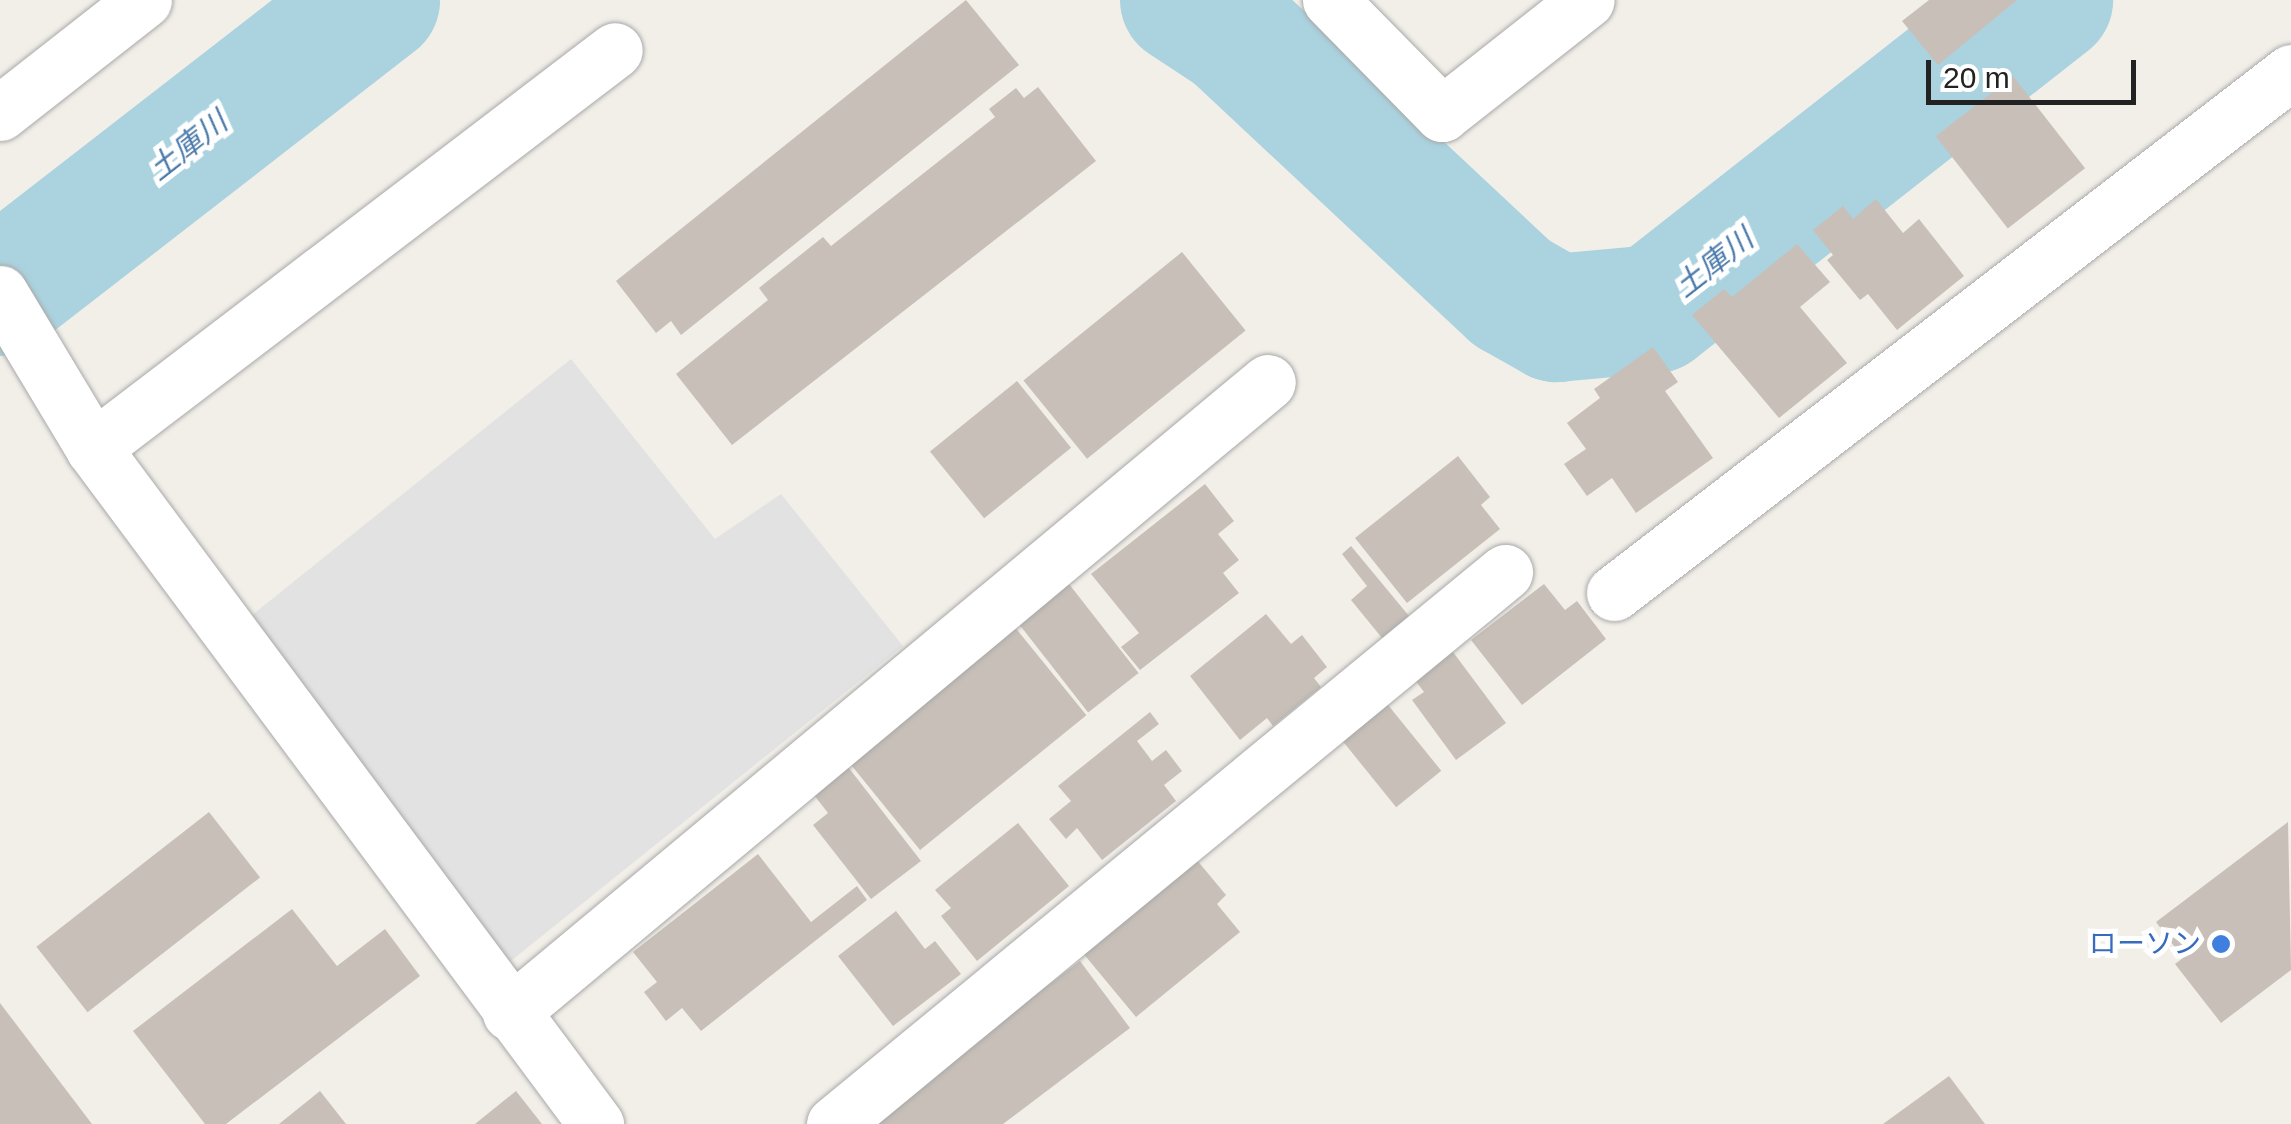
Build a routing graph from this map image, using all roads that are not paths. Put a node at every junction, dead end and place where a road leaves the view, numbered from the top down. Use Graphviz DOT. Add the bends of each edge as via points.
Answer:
graph roads {
  1 [pos="144,0"];
  2 [pos="1330,0"];
  3 [pos="1587,0"];
  4 [pos="615,50"];
  5 [pos="2291,72"];
  6 [pos="0,113"];
  7 [pos="4,299"];
  8 [pos="1268,382"];
  9 [pos="92,448"];
  10 [pos="1505,572"];
  11 [pos="1614,594"];
  12 [pos="510,1013"];
  13 [pos="596,1124"];
  14 [pos="834,1124"];
  1 -- 6 [label="street"];
  2 -- 3 [label="street" via="1442,114"];
  4 -- 9 [label="street"];
  5 -- 11 [label="street"];
  7 -- 9 [label="street"];
  8 -- 12 [label="street"];
  9 -- 12 [label="street"];
  10 -- 14 [label="street"];
  12 -- 13 [label="street"];
}
